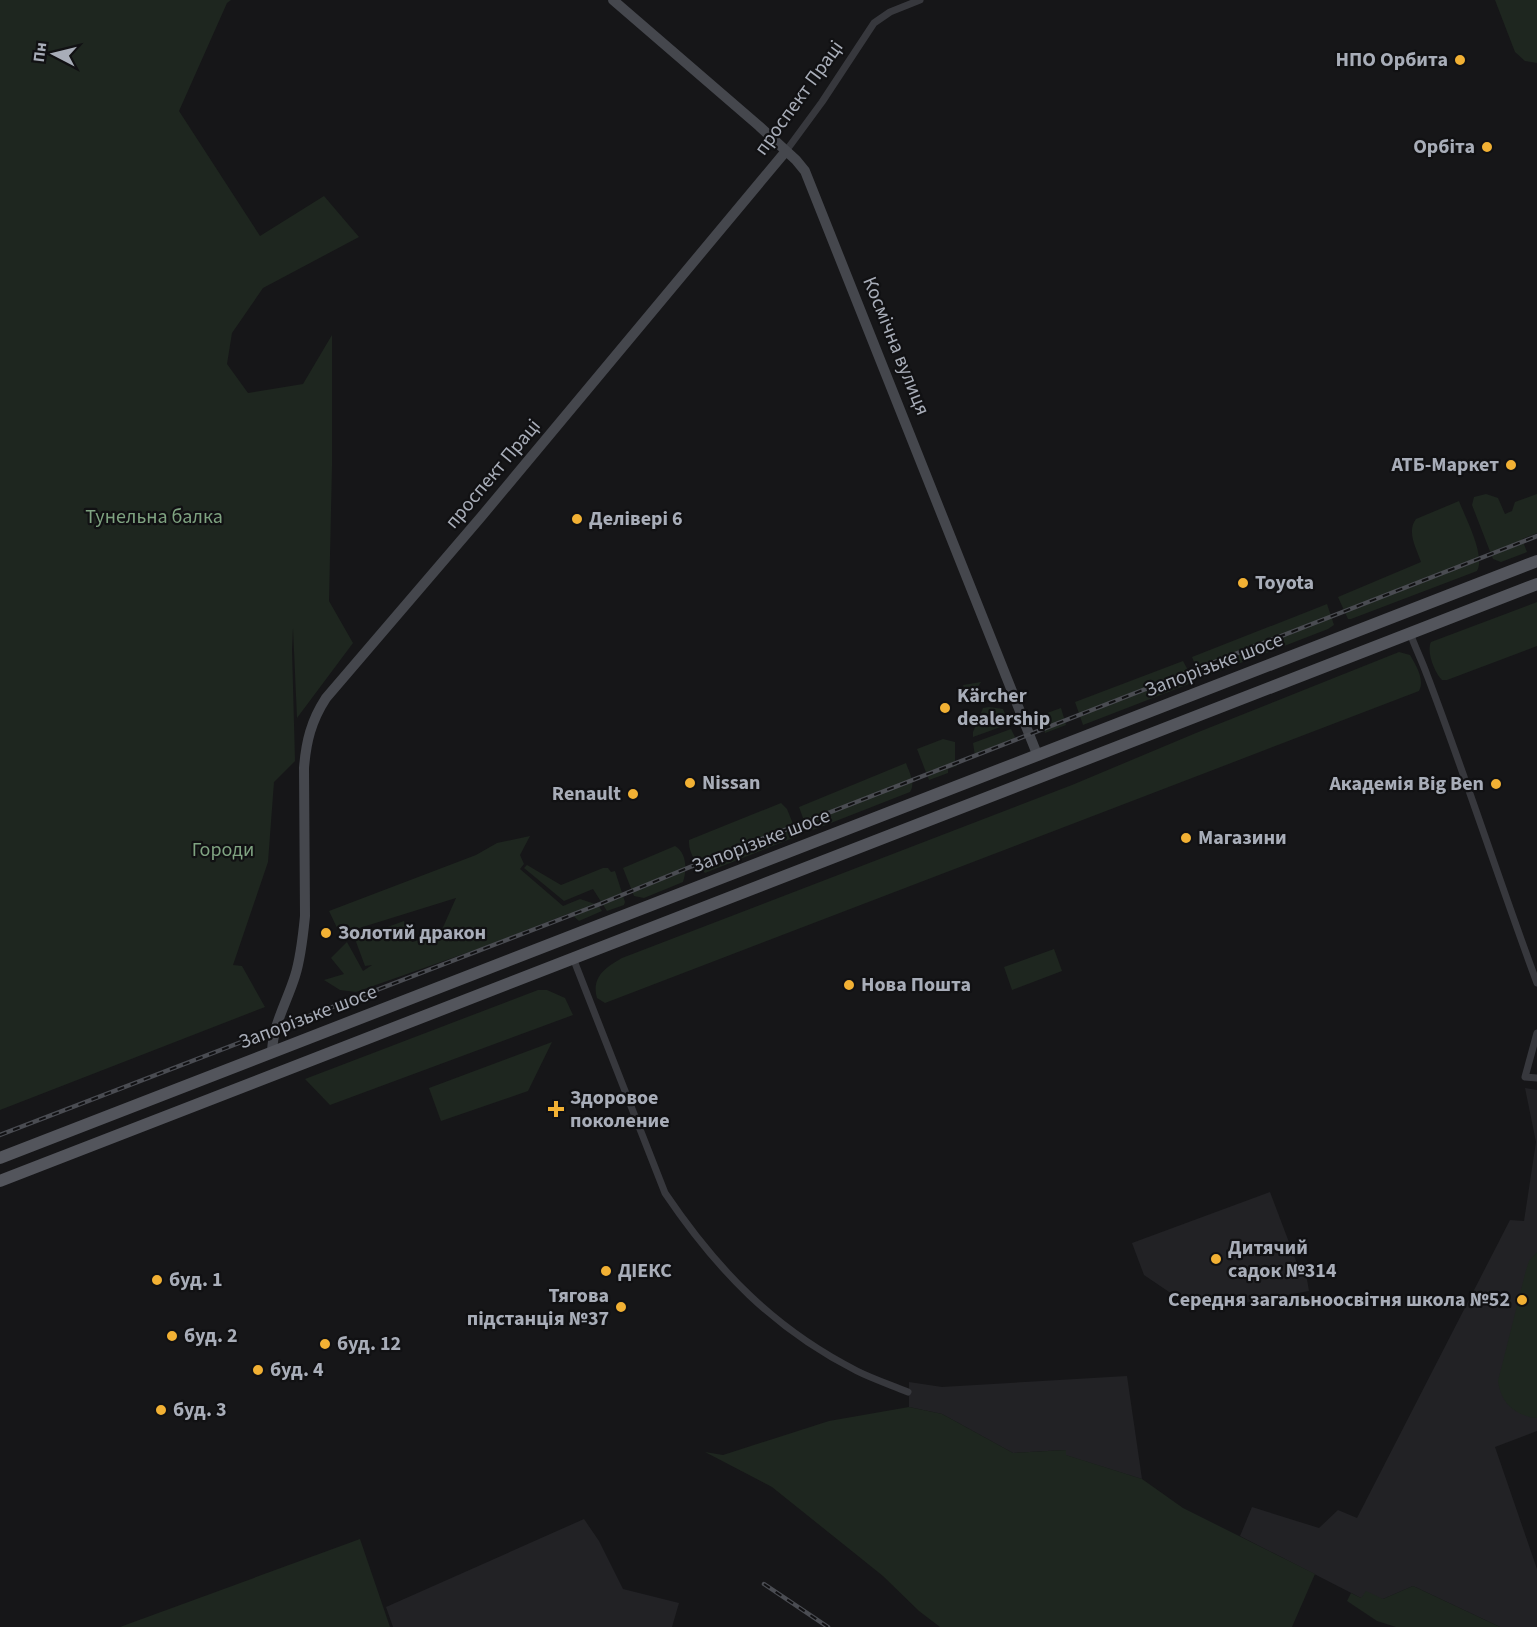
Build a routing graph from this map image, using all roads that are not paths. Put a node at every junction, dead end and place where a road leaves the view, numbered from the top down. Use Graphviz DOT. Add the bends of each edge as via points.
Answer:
graph roads {
  1 [pos="613,0"];
  2 [pos="920,0"];
  3 [pos="786,151"];
  4 [pos="1537,561"];
  5 [pos="1537,584"];
  6 [pos="1410,633"];
  7 [pos="1036,754"];
  8 [pos="1045,774"];
  9 [pos="565,938"];
  10 [pos="573,958"];
  11 [pos="1537,983"];
  12 [pos="1537,1033"];
  13 [pos="273,1052"];
  14 [pos="281,1072"];
  15 [pos="1537,1078"];
  16 [pos="0,1158"];
  17 [pos="0,1181"];
  18 [pos="908,1392"];
  1 -- 3 [label="street, Космічна вулиця"];
  2 -- 3 [label="street, проспект Праці" via="874,23"];
  3 -- 7 [label="street, Космічна вулиця" via="810,182"];
  3 -- 13 [label="street, проспект Праці" via="314,717 304,768 303,936 296,973 274,1030"];
  4 -- 7 [label="main road, Запорізьке шосе"];
  5 -- 6 [label="main road, Запорізьке шосе"];
  6 -- 8 [label="main road, Запорізьке шосе"];
  6 -- 11 [label="street"];
  7 -- 8 [label="main road, Космічна вулиця"];
  7 -- 9 [label="main road, Запорізьке шосе"];
  8 -- 10 [label="main road, Запорізьке шосе"];
  9 -- 10 [label="main road"];
  9 -- 13 [label="main road, Запорізьке шосе"];
  10 -- 14 [label="main road, Запорізьке шосе"];
  10 -- 18 [label="street" via="666,1193 704,1247 738,1286 786,1328 826,1355"];
  12 -- 15 [label="street" via="1525,1077"];
  13 -- 14 [label="main road"];
  13 -- 16 [label="main road, Запорізьке шосе"];
  14 -- 17 [label="main road, Запорізьке шосе"];
}
